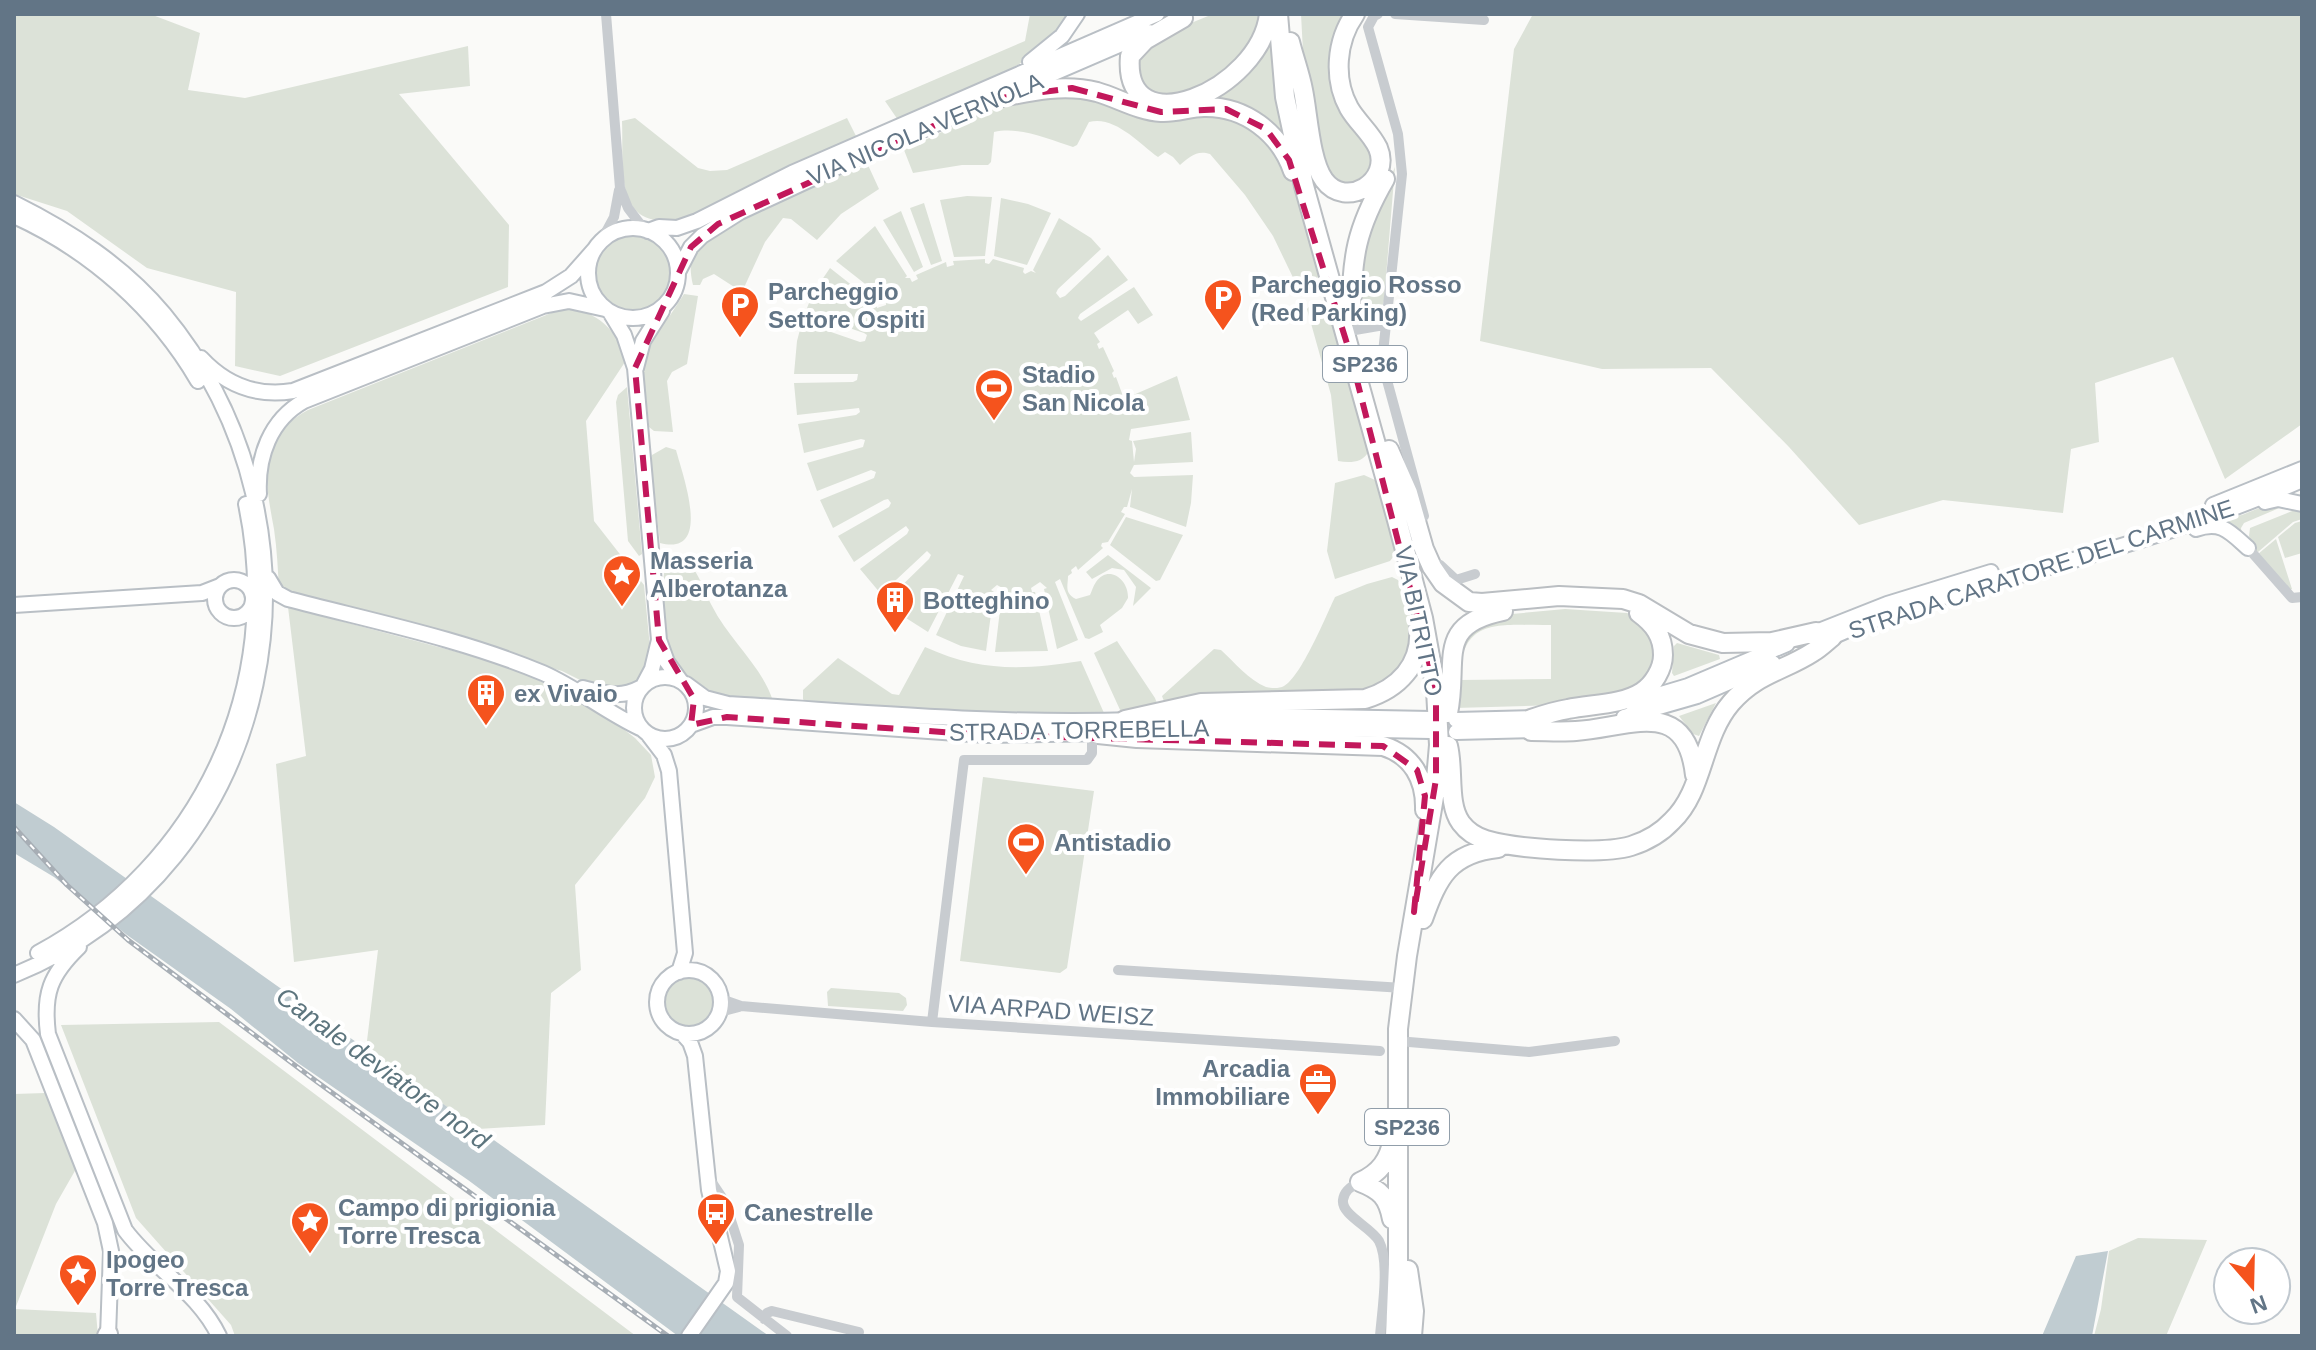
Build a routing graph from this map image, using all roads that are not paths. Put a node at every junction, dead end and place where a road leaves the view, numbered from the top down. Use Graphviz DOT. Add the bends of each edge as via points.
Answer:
graph roads {
  1 [pos="606,14"];
  2 [pos="1077,14"];
  3 [pos="1157,14"];
  4 [pos="1269,14"];
  5 [pos="1278,14"];
  6 [pos="1288,14"];
  7 [pos="1355,14"];
  8 [pos="1365,14"];
  9 [pos="1378,14"];
  10 [pos="1395,14"];
  11 [pos="1188,16"];
  12 [pos="1484,20"];
  13 [pos="1290,42"];
  14 [pos="993,92"];
  15 [pos="845,156"];
  16 [pos="620,188"];
  17 [pos="14,203"];
  18 [pos="14,216"];
  19 [pos="1314,226"];
  20 [pos="646,230"];
  21 [pos="597,247"];
  22 [pos="678,272"];
  23 [pos="665,305"];
  24 [pos="608,310"];
  25 [pos="1353,322"];
  26 [pos="1384,325"];
  27 [pos="185,341"];
  28 [pos="635,368"];
  29 [pos="1389,450"];
  30 [pos="2302,469"];
  31 [pos="2302,480"];
  32 [pos="2302,487"];
  33 [pos="2302,501"];
  34 [pos="2226,510"];
  35 [pos="262,530"];
  36 [pos="2146,539"];
  37 [pos="2248,548"];
  38 [pos="1475,574"];
  39 [pos="220,586"];
  40 [pos="257,589"];
  41 [pos="1415,590"];
  42 [pos="202,593"];
  43 [pos="2302,597"];
  44 [pos="288,599"];
  45 [pos="215,603"];
  46 [pos="14,605"];
  47 [pos="261,616"];
  48 [pos="1824,634"];
  49 [pos="659,640"];
  50 [pos="683,682"];
  51 [pos="569,685"];
  52 [pos="642,686"];
  53 [pos="728,711"];
  54 [pos="1125,720"];
  55 [pos="1531,725"];
  56 [pos="690,727"];
  57 [pos="1445,727"];
  58 [pos="644,731"];
  59 [pos="1095,734"];
  60 [pos="230,763"];
  61 [pos="669,771"];
  62 [pos="1695,779"];
  63 [pos="206,788"];
  64 [pos="196,827"];
  65 [pos="180,839"];
  66 [pos="1516,845"];
  67 [pos="1418,915"];
  68 [pos="83,934"];
  69 [pos="685,953"];
  70 [pos="14,965"];
  71 [pos="1118,970"];
  72 [pos="679,972"];
  73 [pos="699,972"];
  74 [pos="14,975"];
  75 [pos="1403,988"];
  76 [pos="720,1006"];
  77 [pos="14,1019"];
  78 [pos="932,1022"];
  79 [pos="702,1031"];
  80 [pos="682,1033"];
  81 [pos="1615,1041"];
  82 [pos="1409,1042"];
  83 [pos="1380,1051"];
  84 [pos="695,1056"];
  85 [pos="1396,1080"];
  86 [pos="707,1174"];
  87 [pos="1360,1182"];
  88 [pos="1403,1267"];
  89 [pos="1397,1286"];
  90 [pos="764,1319"];
  91 [pos="859,1332"];
  92 [pos="107,1335"];
  93 [pos="219,1336"];
  94 [pos="689,1336"];
  95 [pos="787,1336"];
  96 [pos="1380,1336"];
  97 [pos="1389,1336"];
  98 [pos="1395,1336"];
  99 [pos="1406,1336"];
  100 [pos="1412,1336"];
  1 -- 16 [label="street"];
  2 -- 14 [label="main road" via="1051,47"];
  3 -- 14 [label="main road, VIA NICOLA VERNOLA"];
  4 -- 11 [label="highway" via="1257,48 1217,88 1184,101 1149,100 1131,81 1130,56 1145,40"];
  5 -- 19 [label="highway, VIA BITRITTO / SP236" via="1285,97"];
  6 -- 13 [label="highway, VIA BITRITTO / SP236"];
  7 -- 13 [label="highway" via="1340,50 1339,75 1345,99 1376,143 1382,164 1364,190 1332,188 1318,169"];
  8 -- 25 [label="highway" via="1349,47 1348,85 1386,146 1389,167 1357,238"];
  9 -- 26 [label="street" via="1368,27 1398,134 1402,174"];
  10 -- 12 [label="street"];
  11 -- 14 [label="main road, VIA NICOLA VERNOLA"];
  13 -- 25 [label="highway, VIA BITRITTO / SP236" via="1315,184"];
  14 -- 15 [label="main road, VIA NICOLA VERNOLA"];
  14 -- 19 [label="highway" via="1072,88 1161,112 1208,107 1247,116 1267,130 1289,160"];
  15 -- 20 [label="main road, VIA NICOLA VERNOLA" via="697,221"];
  15 -- 22 [label="main road, VIA NICOLA VERNOLA" via="718,224 691,247"];
  16 -- 20 [label="street"];
  16 -- 21 [label="street" via="614,217"];
  17 -- 27 [label="main road" via="71,233 123,272"];
  18 -- 40 [label="main road" via="106,273 155,321 188,364 236,465 251,529"];
  19 -- 41 [label="highway, VIA BITRITTO / SP236"];
  20 -- 21 [label="main road" via="620,230"];
  20 -- 22 [label="main road" via="666,242"];
  21 -- 24 [label="main road" via="589,262 591,288"];
  21 -- 27 [label="main road" via="571,276 546,292 293,391 242,388 211,369"];
  22 -- 23 [label="main road"];
  23 -- 24 [label="main road" via="639,318"];
  23 -- 28 [label="main road" via="647,331"];
  24 -- 28 [label="main road"];
  24 -- 35 [label="main road" via="569,301 543,306 298,405 271,433 260,463"];
  25 -- 26 [label="street"];
  25 -- 29 [label="highway, VIA BITRITTO / SP236"];
  26 -- 38 [label="street" via="1382,362 1439,564 1456,580"];
  27 -- 35 [label="main road" via="232,427"];
  28 -- 49 [label="main road"];
  29 -- 48 [label="highway" via="1432,567 1443,583 1469,602 1559,596 1623,599 1689,634 1723,643"];
  29 -- 57 [label="highway, VIA BITRITTO / SP236" via="1441,644"];
  30 -- 48 [label="main road, STRADA CARATORE DEL CARMINE" via="2179,518 1923,591"];
  31 -- 34 [label="main road, STRADA CARATORE DEL CARMINE"];
  32 -- 33 [label="main road"];
  33 -- 34 [label="main road" via="2273,499 2246,510"];
  34 -- 36 [label="main road, STRADA CARATORE DEL CARMINE"];
  35 -- 40 [label="main road"];
  36 -- 37 [label="main road" via="2163,540 2209,524 2229,531"];
  36 -- 48 [label="main road, STRADA CARATORE DEL CARMINE"];
  37 -- 43 [label="street" via="2292,598"];
  39 -- 40 [label="main road" via="230,581"];
  39 -- 42 [label="main road"];
  39 -- 45 [label="main road"];
  40 -- 44 [label="main road"];
  40 -- 45 [label="main road" via="248,612 237,618 220,613"];
  40 -- 47 [label="main road"];
  40 -- 47 [label="main road"];
  41 -- 54 [label="highway" via="1417,654 1385,693 1337,702 1201,703"];
  41 -- 67 [label="highway, VIA BITRITTO / SP236" via="1433,668 1439,745"];
  42 -- 45 [label="main road"];
  42 -- 46 [label="main road"];
  44 -- 47 [label="main road" via="275,602"];
  44 -- 51 [label="main road" via="479,650"];
  47 -- 60 [label="main road" via="257,679"];
  47 -- 63 [label="main road" via="227,745"];
  48 -- 55 [label="main road, STRADA CARATORE DEL CARMINE" via="1721,686 1665,706 1579,725"];
  48 -- 62 [label="highway" via="1813,653 1761,677 1732,703 1710,737"];
  49 -- 50 [label="main road"];
  49 -- 52 [label="main road"];
  50 -- 52 [label="main road" via="661,677"];
  50 -- 53 [label="main road"];
  50 -- 56 [label="main road" via="696,707"];
  51 -- 52 [label="main road" via="616,695"];
  51 -- 58 [label="main road"];
  52 -- 58 [label="main road" via="634,710"];
  53 -- 54 [label="main road, STRADA TORREBELLA" via="988,721"];
  53 -- 56 [label="main road"];
  53 -- 59 [label="main road, STRADA TORREBELLA" via="986,735"];
  54 -- 57 [label="main road, STRADA TORREBELLA" via="1251,716"];
  55 -- 57 [label="main road, STRADA CARATORE DEL CARMINE"];
  55 -- 57 [label="highway" via="1565,709 1645,690 1662,660 1662,643 1653,625 1630,609 1604,605 1527,607 1484,615 1455,639"];
  55 -- 62 [label="highway" via="1576,731 1656,722 1683,738"];
  56 -- 58 [label="main road" via="665,739"];
  56 -- 61 [label="main road"];
  57 -- 59 [label="main road, STRADA TORREBELLA"];
  57 -- 66 [label="highway" via="1459,820 1482,839"];
  57 -- 67 [label="highway, VIA BITRITTO / SP236" via="1442,812"];
  58 -- 61 [label="main road" via="664,755"];
  59 -- 67 [label="highway" via="1369,744 1397,751 1417,770 1425,796 1412,886"];
  59 -- 78 [label="street" via="1087,760 964,760"];
  60 -- 63 [label="main road"];
  60 -- 64 [label="main road"];
  61 -- 69 [label="main road"];
  62 -- 66 [label="highway" via="1674,820 1644,841 1611,849"];
  63 -- 64 [label="main road"];
  63 -- 65 [label="main road"];
  64 -- 65 [label="main road"];
  65 -- 68 [label="main road" via="135,900"];
  66 -- 67 [label="highway" via="1477,850 1450,866"];
  67 -- 75 [label="highway, VIA BITRITTO / SP236"];
  67 -- 82 [label="highway, VIA BITRITTO / SP236"];
  68 -- 70 [label="main road"];
  68 -- 74 [label="main road"];
  68 -- 93 [label="main road" via="53,977 45,1014 48,1034 125,1230 196,1301"];
  69 -- 72 [label="main road"];
  69 -- 73 [label="main road"];
  71 -- 75 [label="street"];
  72 -- 73 [label="main road"];
  72 -- 80 [label="main road" via="667,980 657,1001 662,1018"];
  73 -- 76 [label="main road" via="713,981"];
  75 -- 85 [label="highway, VIA BITRITTO / SP236"];
  76 -- 78 [label="street, VIA ARPAD WEISZ"];
  76 -- 79 [label="main road"];
  77 -- 92 [label="main road" via="33,1040 105,1223 111,1251"];
  78 -- 83 [label="street, VIA ARPAD WEISZ"];
  79 -- 80 [label="main road"];
  79 -- 84 [label="main road"];
  80 -- 84 [label="main road"];
  81 -- 82 [label="street" via="1529,1052"];
  82 -- 88 [label="highway, VIA BITRITTO / SP236"];
  84 -- 86 [label="main road"];
  85 -- 87 [label="highway" via="1390,1154 1373,1176"];
  85 -- 88 [label="highway, VIA BITRITTO / SP236"];
  86 -- 90 [label="street" via="725,1202 739,1245 737,1297"];
  86 -- 94 [label="main road" via="726,1257 726,1283"];
  87 -- 88 [label="highway" via="1389,1201"];
  87 -- 96 [label="street" via="1343,1200 1345,1209 1374,1231 1384,1251"];
  88 -- 89 [label="highway, VIA BITRITTO / SP236"];
  88 -- 99 [label="highway, VIA BITRITTO / SP236"];
  88 -- 100 [label="highway" via="1414,1311"];
  89 -- 97 [label="highway"];
  89 -- 98 [label="highway, VIA BITRITTO / SP236"];
  90 -- 91 [label="street" via="772,1311"];
  90 -- 95 [label="street"];
}
